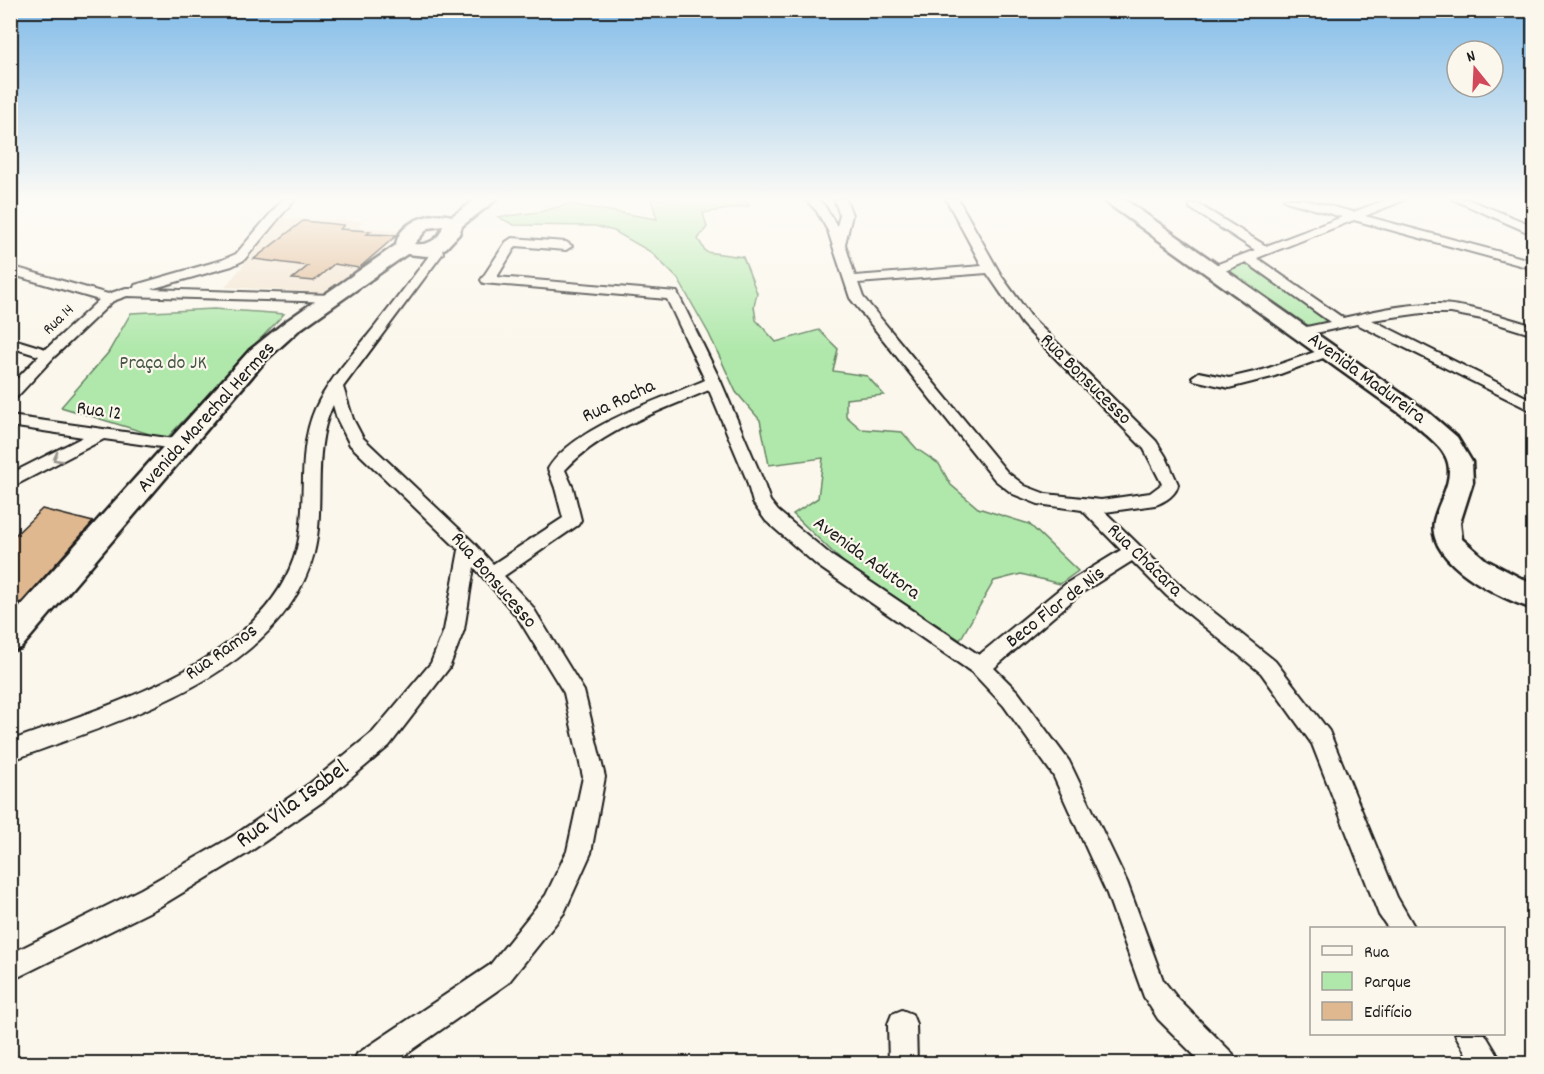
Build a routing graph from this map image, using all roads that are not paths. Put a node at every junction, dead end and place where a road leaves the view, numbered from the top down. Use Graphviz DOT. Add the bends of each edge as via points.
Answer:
graph roads {
  1 [pos="247,249"];
  2 [pos="402,249"];
  3 [pos="437,249"];
  4 [pos="508,249"];
  5 [pos="840,249"];
  6 [pos="979,249"];
  7 [pos="1185,249"];
  8 [pos="1262,249"];
  9 [pos="1270,249"];
  10 [pos="1470,249"];
  11 [pos="1265,251"];
  12 [pos="1248,258"];
  13 [pos="1533,266"];
  14 [pos="990,269"];
  15 [pos="10,270"];
  16 [pos="1215,270"];
  17 [pos="849,280"];
  18 [pos="126,292"];
  19 [pos="108,298"];
  20 [pos="332,299"];
  21 [pos="1361,320"];
  22 [pos="1342,324"];
  23 [pos="1533,331"];
  24 [pos="1302,332"];
  25 [pos="10,342"];
  26 [pos="1329,351"];
  27 [pos="49,354"];
  28 [pos="1199,377"];
  29 [pos="713,382"];
  30 [pos="335,386"];
  31 [pos="10,396"];
  32 [pos="1533,407"];
  33 [pos="10,421"];
  34 [pos="103,433"];
  35 [pos="182,445"];
  36 [pos="10,482"];
  37 [pos="1086,504"];
  38 [pos="468,548"];
  39 [pos="1133,551"];
  40 [pos="492,574"];
  41 [pos="1533,598"];
  42 [pos="21,616"];
  43 [pos="10,639"];
  44 [pos="980,668"];
  45 [pos="10,751"];
  46 [pos="1401,927"];
  47 [pos="10,968"];
  48 [pos="902,1024"];
  49 [pos="1470,1035"];
  50 [pos="367,1064"];
  51 [pos="903,1064"];
  52 [pos="1223,1064"];
  53 [pos="1489,1064"];
  1 -- 18 [label="street" via="227,264"];
  2 -- 20 [label="street, Avenida Marechal Hermes"];
  3 -- 30 [label="street"];
  4 -- 29 [label="street, Avenida Adutora" via="488,280 672,295"];
  5 -- 17 [label="street"];
  6 -- 14 [label="street, Rua Bonsucesso"];
  7 -- 16 [label="street, Avenida Madureira"];
  8 -- 11 [label="street"];
  9 -- 11 [label="street"];
  10 -- 13 [label="street"];
  11 -- 12 [label="street"];
  12 -- 16 [label="street"];
  12 -- 22 [label="street"];
  14 -- 17 [label="street"];
  14 -- 37 [label="street, Rua Bonsucesso" via="1027,321 1150,446 1170,484 1155,499 1101,506"];
  15 -- 19 [label="street"];
  16 -- 24 [label="street, Avenida Madureira"];
  17 -- 37 [label="street" via="857,298 1001,476 1019,490 1044,501"];
  18 -- 19 [label="street"];
  18 -- 20 [label="street"];
  19 -- 27 [label="street, Rua 14"];
  20 -- 35 [label="street, Avenida Marechal Hermes" via="258,355"];
  21 -- 22 [label="street"];
  21 -- 23 [label="street" via="1439,308"];
  21 -- 32 [label="street"];
  22 -- 24 [label="street"];
  24 -- 26 [label="street, Avenida Madureira"];
  25 -- 27 [label="street"];
  26 -- 28 [label="street" via="1268,374 1229,383"];
  26 -- 41 [label="street, Avenida Madureira" via="1447,441 1460,463 1460,483 1447,524 1448,541 1461,556"];
  27 -- 31 [label="street, Rua 14"];
  29 -- 40 [label="street, Rua Rocha" via="597,433 576,448 556,469 572,520"];
  29 -- 44 [label="street, Avenida Adutora" via="762,504 772,516 825,561"];
  30 -- 38 [label="street, Rua Bonsucesso" via="356,441"];
  30 -- 45 [label="street, Rua Ramos" via="319,419 313,448 310,525 297,576 280,606 258,631 163,692"];
  33 -- 34 [label="street, Rua 12"];
  34 -- 35 [label="street, Rua 12"];
  34 -- 36 [label="street, one-way"];
  35 -- 42 [label="street, Avenida Marechal Hermes" via="84,557"];
  37 -- 39 [label="street, Rua Chácara"];
  38 -- 40 [label="street, Rua Bonsucesso"];
  38 -- 47 [label="street, Rua Vila Isabel" via="454,630 439,668 381,739 317,792 240,845 150,898"];
  39 -- 44 [label="street, Beco Flor de Nis" via="1074,588"];
  39 -- 46 [label="street, Rua Chácara" via="1174,591 1268,667 1321,738 1388,906"];
  40 -- 50 [label="street, Rua Bonsucesso" via="525,612 574,691 594,777 579,853 555,904 499,974"];
  42 -- 43 [label="street, Avenida Marechal Hermes"];
  44 -- 52 [label="street, Avenida Adutora" via="1011,699 1061,768 1118,891 1153,988 1168,1009"];
  48 -- 51 [label="street"];
  49 -- 53 [label="street"];
}
